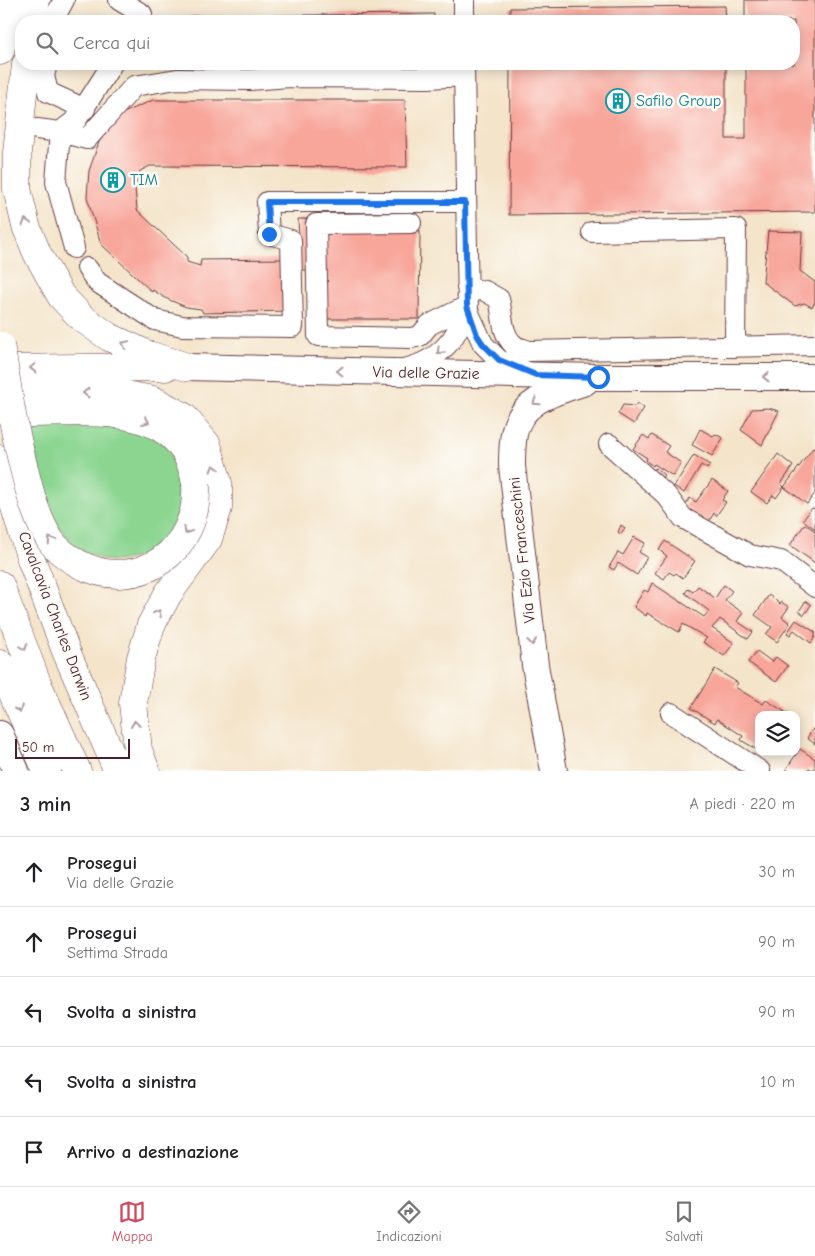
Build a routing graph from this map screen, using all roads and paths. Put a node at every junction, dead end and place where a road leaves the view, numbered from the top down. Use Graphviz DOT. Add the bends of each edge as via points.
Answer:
graph roads {
  1 [pos="13,0"];
  2 [pos="36,0"];
  3 [pos="64,0"];
  4 [pos="119,0"];
  5 [pos="464,0"];
  6 [pos="33,15"];
  7 [pos="56,15"];
  8 [pos="141,15"];
  9 [pos="464,15"];
  10 [pos="1,48"];
  11 [pos="25,70"];
  12 [pos="46,70"];
  13 [pos="109,70"];
  14 [pos="116,70"];
  15 [pos="464,70"];
  16 [pos="134,86"];
  17 [pos="85,109"];
  18 [pos="37,129"];
  19 [pos="60,132"];
  20 [pos="465,202"];
  21 [pos="411,223"];
  22 [pos="592,232"];
  23 [pos="74,248"];
  24 [pos="87,268"];
  25 [pos="467,302"];
  26 [pos="815,345"];
  27 [pos="0,346"];
  28 [pos="735,347"];
  29 [pos="187,367"];
  30 [pos="0,369"];
  31 [pos="388,372"];
  32 [pos="536,375"];
  33 [pos="598,377"];
  34 [pos="815,377"];
  35 [pos="0,394"];
  36 [pos="28,413"];
  37 [pos="609,444"];
  38 [pos="0,458"];
  39 [pos="0,585"];
  40 [pos="815,587"];
  41 [pos="0,664"];
  42 [pos="671,713"];
  43 [pos="0,734"];
  44 [pos="13,765"];
  45 [pos="47,771"];
  46 [pos="77,771"];
  47 [pos="118,771"];
  48 [pos="146,771"];
  49 [pos="554,771"];
  50 [pos="760,771"];
  1 -- 10 [label="highway"];
  2 -- 6 [label="highway"];
  3 -- 7 [label="street"];
  4 -- 8 [label="street"];
  5 -- 9 [label="street"];
  29 -- 11 [label="highway, one-way" via="148,355 110,337 82,318 61,296 37,253 17,189 17,153"];
  12 -- 17 [label="street" via="48,92"];
  13 -- 17 [label="street"];
  14 -- 16 [label="street"];
  15 -- 16 [label="street" via="428,78 177,79"];
  15 -- 20 [label="street"];
  16 -- 19 [label="street" via="87,139"];
  17 -- 19 [label="street"];
  18 -- 19 [label="street"];
  19 -- 23 [label="street" via="56,182"];
  20 -- 24 [label="street" via="267,202 269,234 290,240 294,327 182,326 155,320 97,282"];
  20 -- 25 [label="street"];
  21 -- 25 [label="street" via="316,224 318,336 420,336 429,325"];
  22 -- 28 [label="street" via="736,228"];
  25 -- 28 [label="street" via="485,291 499,299 504,330 514,345 529,351"];
  25 -- 31 [label="street, one-way" via="452,339 431,359 415,367"];
  25 -- 32 [label="street" via="483,344 499,360"];
  26 -- 28 [label="street"];
  36 -- 27 [label="highway, one-way, bridge" via="119,414 134,416 162,428 181,447 191,464 196,484 196,504 189,529 178,546 162,560 142,569 110,573 86,568 67,557 51,541 30,495"];
  29 -- 30 [label="highway, one-way"];
  31 -- 29 [label="main road, Via delle Grazie, one-way"];
  31 -- 32 [label="main road, Via delle Grazie"];
  32 -- 33 [label="main road, Via delle Grazie"];
  34 -- 33 [label="main road, Via delle Grazie, one-way"];
  33 -- 49 [label="main road, Via Ezio Franceschini, one-way" via="534,402 517,423 512,441 512,466 535,665"];
  48 -- 35 [label="highway, one-way" via="138,750 133,703 141,658 151,625 168,594 208,539 218,508 218,483 207,446 184,418 153,400 115,393"];
  37 -- 40 [label="street" via="667,496 683,518 750,555 781,561"];
  38 -- 47 [label="highway, Cavalcavia Charles Darwin" via="31,559 62,642"];
  39 -- 46 [label="highway, one-way" via="37,683"];
  41 -- 45 [label="highway, one-way"];
  42 -- 50 [label="street"];
  43 -- 44 [label="main road"];
}
